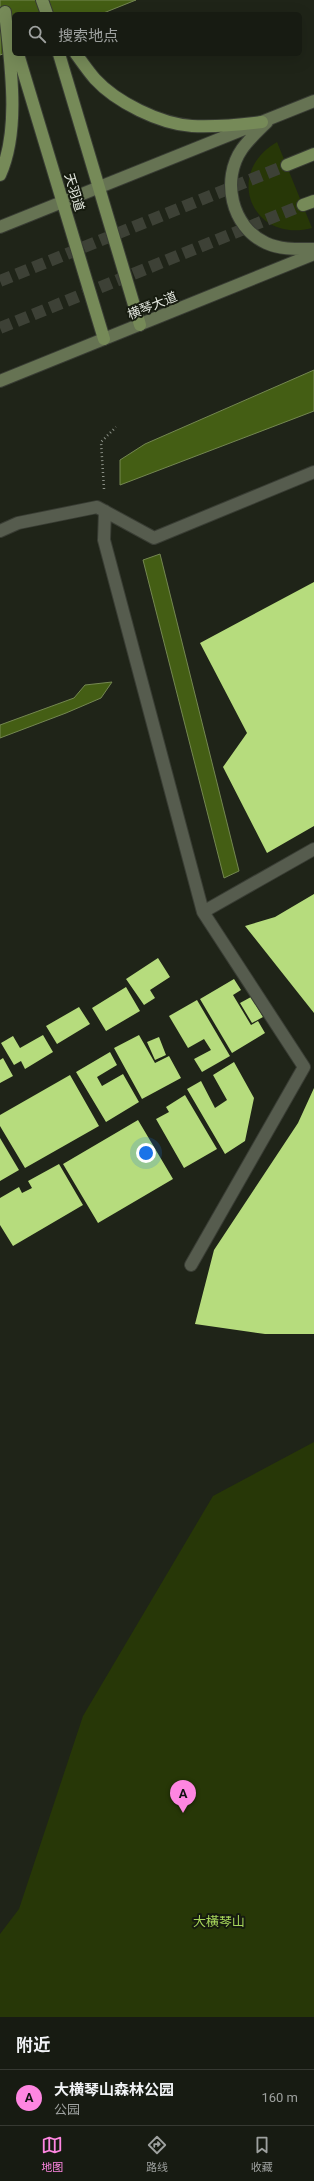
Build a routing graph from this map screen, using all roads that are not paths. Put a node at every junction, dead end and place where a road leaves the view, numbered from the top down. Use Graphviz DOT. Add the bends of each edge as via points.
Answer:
graph roads {
  1 [pos="2,0"];
  2 [pos="42,0"];
  3 [pos="5,12"];
  4 [pos="46,12"];
  5 [pos="12,34"];
  6 [pos="19,56"];
  7 [pos="60,56"];
  8 [pos="78,56"];
  9 [pos="314,101"];
  10 [pos="266,120"];
  11 [pos="314,154"];
  12 [pos="287,166"];
  13 [pos="0,175"];
  14 [pos="99,188"];
  15 [pos="63,202"];
  16 [pos="0,227"];
  17 [pos="314,249"];
  18 [pos="314,254"];
  19 [pos="140,325"];
  20 [pos="104,339"];
  21 [pos="0,381"];
  22 [pos="314,472"];
  23 [pos="105,511"];
  24 [pos="0,531"];
  25 [pos="314,849"];
  26 [pos="203,912"];
  27 [pos="191,1265"];
  1 -- 3 [label="main road"];
  2 -- 4 [label="main road"];
  3 -- 5 [label="main road"];
  3 -- 13 [label="main road" via="12,89 10,139"];
  6 -- 15 [label="main road, 天羽道"];
  7 -- 14 [label="main road, 天羽道"];
  8 -- 10 [label="main road" via="95,79 122,101 151,116 190,126 233,126"];
  9 -- 10 [label="main road"];
  10 -- 14 [label="main road"];
  10 -- 17 [label="main road" via="242,148 234,164 230,182 232,200 239,218 251,232 265,242 283,248"];
  11 -- 12 [label="main road"];
  14 -- 15 [label="main road"];
  14 -- 19 [label="main road, 天羽道"];
  15 -- 16 [label="main road"];
  15 -- 20 [label="main road, 天羽道"];
  18 -- 19 [label="main road, 横琴大道"];
  19 -- 20 [label="main road, 横琴大道"];
  20 -- 21 [label="main road, 横琴大道"];
  22 -- 23 [label="street" via="154,538"];
  23 -- 24 [label="street" via="97,507 18,523"];
  23 -- 26 [label="street" via="104,540"];
  25 -- 26 [label="street"];
  26 -- 27 [label="street" via="304,1067"];
}
